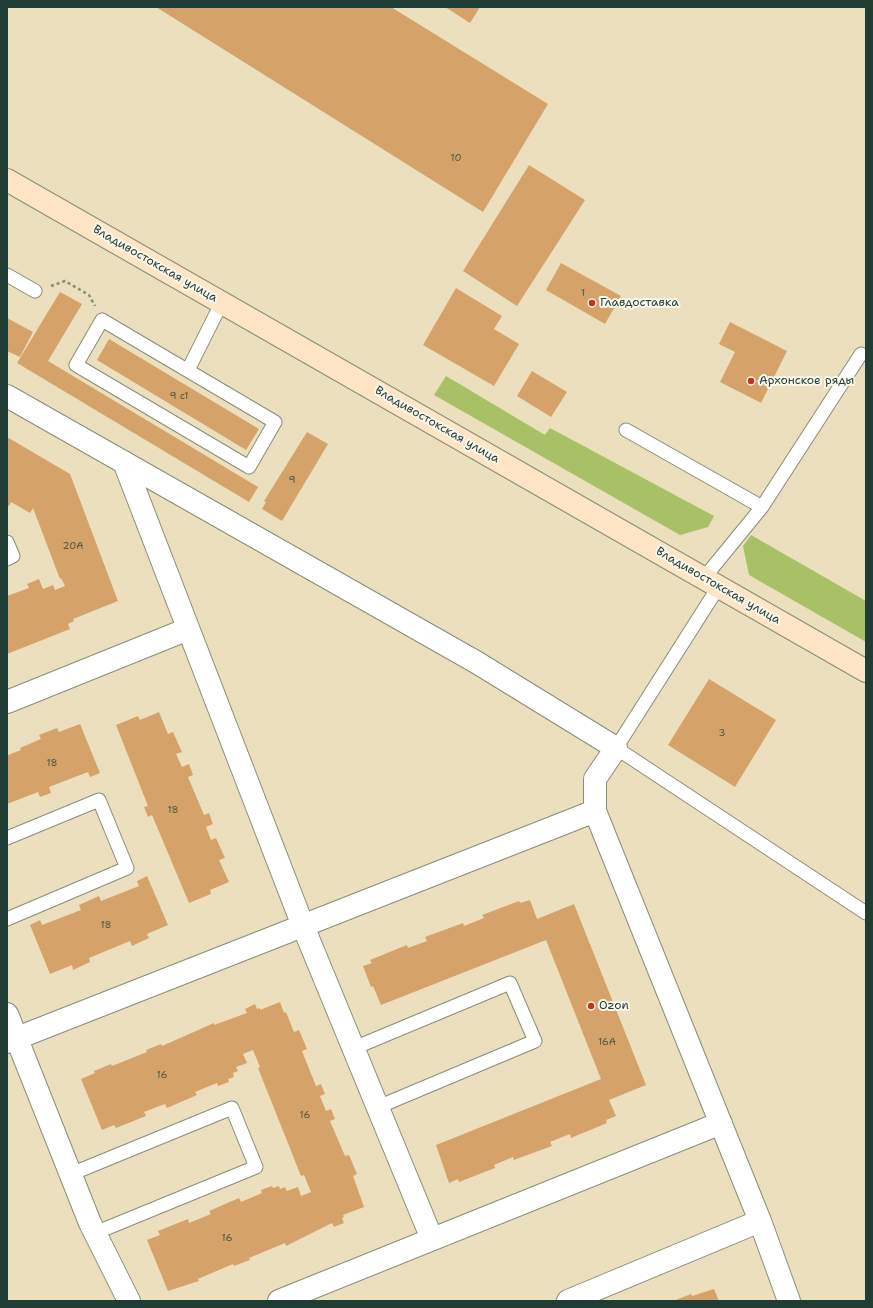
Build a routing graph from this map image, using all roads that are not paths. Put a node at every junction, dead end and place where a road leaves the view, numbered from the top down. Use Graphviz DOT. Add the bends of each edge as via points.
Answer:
graph roads {
  1 [pos="7,180"];
  2 [pos="7,275"];
  3 [pos="35,291"];
  4 [pos="222,302"];
  5 [pos="861,354"];
  6 [pos="188,370"];
  7 [pos="7,396"];
  8 [pos="626,430"];
  9 [pos="124,462"];
  10 [pos="762,507"];
  11 [pos="7,542"];
  12 [pos="7,558"];
  13 [pos="711,582"];
  14 [pos="188,629"];
  15 [pos="866,671"];
  16 [pos="7,702"];
  17 [pos="616,748"];
  18 [pos="595,811"];
  19 [pos="7,838"];
  20 [pos="866,913"];
  21 [pos="7,918"];
  22 [pos="303,926"];
  23 [pos="7,1014"];
  24 [pos="12,1040"];
  25 [pos="354,1048"];
  26 [pos="378,1107"];
  27 [pos="721,1123"];
  28 [pos="71,1174"];
  29 [pos="760,1222"];
  30 [pos="96,1233"];
  31 [pos="432,1239"];
  32 [pos="129,1301"];
  33 [pos="279,1301"];
  34 [pos="568,1301"];
  35 [pos="789,1301"];
  1 -- 4 [label="main road, Владивостокская улица"];
  2 -- 3 [label="lane"];
  4 -- 6 [label="lane"];
  4 -- 13 [label="main road, Владивостокская улица"];
  5 -- 10 [label="lane"];
  6 -- 6 [label="lane" via="276,422 249,467 76,365 102,320"];
  7 -- 9 [label="street"];
  8 -- 10 [label="lane"];
  9 -- 14 [label="street"];
  9 -- 17 [label="street" via="476,662"];
  10 -- 13 [label="lane"];
  11 -- 12 [label="lane" via="13,556"];
  13 -- 15 [label="main road, Владивостокская улица"];
  13 -- 17 [label="lane"];
  14 -- 16 [label="street"];
  14 -- 22 [label="street"];
  17 -- 18 [label="street" via="595,779"];
  17 -- 20 [label="lane"];
  18 -- 22 [label="street"];
  18 -- 27 [label="street"];
  19 -- 21 [label="lane" via="99,800 127,868"];
  22 -- 24 [label="street"];
  22 -- 25 [label="street"];
  23 -- 24 [label="street"];
  24 -- 28 [label="street"];
  25 -- 26 [label="street"];
  25 -- 26 [label="lane" via="510,983 535,1041"];
  26 -- 31 [label="street"];
  27 -- 29 [label="street"];
  27 -- 31 [label="street"];
  28 -- 30 [label="street"];
  28 -- 30 [label="lane" via="232,1108 235,1115 256,1167"];
  29 -- 34 [label="street"];
  29 -- 35 [label="street"];
  30 -- 32 [label="street"];
  31 -- 33 [label="street"];
}
